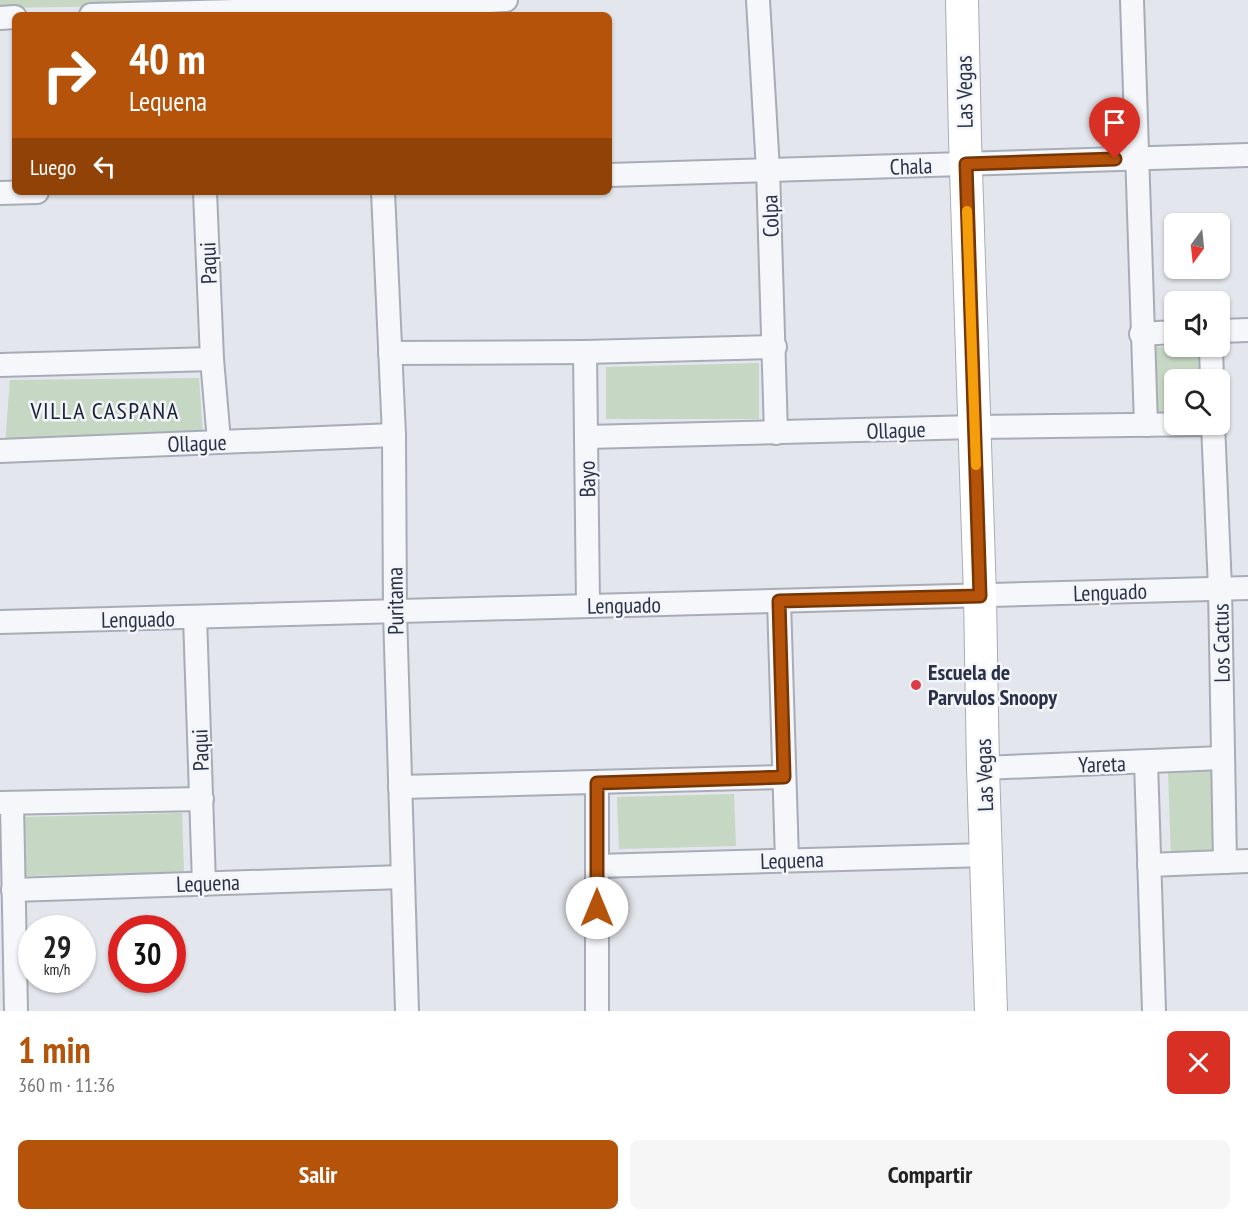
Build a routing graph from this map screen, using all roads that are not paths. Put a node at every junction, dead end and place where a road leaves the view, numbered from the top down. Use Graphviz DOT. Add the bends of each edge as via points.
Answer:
graph roads {
  1 [pos="506,0"];
  2 [pos="758,0"];
  3 [pos="962,0"];
  4 [pos="1132,0"];
  5 [pos="203,6"];
  6 [pos="379,7"];
  7 [pos="128,12"];
  8 [pos="1248,155"];
  9 [pos="1136,159"];
  10 [pos="966,164"];
  11 [pos="768,170"];
  12 [pos="612,175"];
  13 [pos="205,195"];
  14 [pos="383,195"];
  15 [pos="1248,330"];
  16 [pos="1230,331"];
  17 [pos="1164,333"];
  18 [pos="1142,334"];
  19 [pos="775,347"];
  20 [pos="585,352"];
  21 [pos="390,353"];
  22 [pos="212,359"];
  23 [pos="0,365"];
  24 [pos="1146,425"];
  25 [pos="1164,425"];
  26 [pos="975,427"];
  27 [pos="776,433"];
  28 [pos="394,435"];
  29 [pos="1213,435"];
  30 [pos="587,437"];
  31 [pos="219,441"];
  32 [pos="0,451"];
  33 [pos="1220,588"];
  34 [pos="1248,588"];
  35 [pos="980,596"];
  36 [pos="779,601"];
  37 [pos="588,606"];
  38 [pos="395,612"];
  39 [pos="195,617"];
  40 [pos="0,622"];
  41 [pos="1222,758"];
  42 [pos="1146,762"];
  43 [pos="982,768"];
  44 [pos="784,777"];
  45 [pos="597,783"];
  46 [pos="400,787"];
  47 [pos="202,799"];
  48 [pos="6,803"];
  49 [pos="987,855"];
  50 [pos="787,860"];
  51 [pos="1248,861"];
  52 [pos="1225,862"];
  53 [pos="1149,865"];
  54 [pos="597,866"];
  55 [pos="402,877"];
  56 [pos="204,884"];
  57 [pos="13,890"];
  58 [pos="16,1011"];
  59 [pos="407,1011"];
  60 [pos="597,1011"];
  61 [pos="991,1011"];
  62 [pos="1155,1011"];
  1 -- 6 [label="street"];
  2 -- 11 [label="street, Colpa"];
  3 -- 10 [label="main road, Las Vegas"];
  4 -- 9 [label="street"];
  5 -- 6 [label="street"];
  5 -- 7 [label="street"];
  8 -- 9 [label="street, Chala"];
  9 -- 10 [label="street, Chala"];
  9 -- 18 [label="street"];
  10 -- 11 [label="street, Chala"];
  10 -- 26 [label="main road, Las Vegas"];
  11 -- 12 [label="street, Chala"];
  11 -- 19 [label="street, Colpa"];
  13 -- 22 [label="street, Paqui"];
  14 -- 21 [label="street, Puritama"];
  15 -- 16 [label="street"];
  17 -- 18 [label="street"];
  18 -- 24 [label="street"];
  19 -- 20 [label="street"];
  19 -- 27 [label="street, Colpa"];
  20 -- 21 [label="street"];
  20 -- 30 [label="street, Bayo"];
  21 -- 28 [label="street, Puritama"];
  22 -- 23 [label="street"];
  22 -- 31 [label="street, Paqui"];
  24 -- 25 [label="street, Ollague"];
  24 -- 26 [label="street, Ollague"];
  26 -- 27 [label="street, Ollague"];
  26 -- 35 [label="main road, Las Vegas"];
  27 -- 30 [label="street, Ollague"];
  28 -- 31 [label="street, Ollague"];
  28 -- 38 [label="street, Puritama"];
  29 -- 33 [label="street, Los Cactus"];
  30 -- 37 [label="street, Bayo"];
  31 -- 32 [label="street, Ollague"];
  33 -- 34 [label="street, Lenguado"];
  33 -- 35 [label="street, Lenguado"];
  33 -- 41 [label="street, Los Cactus"];
  35 -- 36 [label="street, Lenguado"];
  35 -- 43 [label="main road, Las Vegas"];
  36 -- 37 [label="street, Lenguado"];
  36 -- 44 [label="street"];
  37 -- 38 [label="street, Lenguado"];
  38 -- 39 [label="street, Lenguado"];
  38 -- 46 [label="street, Puritama"];
  39 -- 40 [label="street, Lenguado"];
  39 -- 47 [label="street, Paqui"];
  41 -- 42 [label="street, Yareta"];
  41 -- 52 [label="street, Los Cactus"];
  42 -- 43 [label="street, Yareta"];
  42 -- 53 [label="street"];
  43 -- 49 [label="main road, Las Vegas"];
  44 -- 45 [label="street"];
  44 -- 50 [label="street"];
  45 -- 46 [label="street"];
  45 -- 54 [label="street"];
  46 -- 55 [label="street, Puritama"];
  47 -- 48 [label="street"];
  47 -- 56 [label="street, Paqui"];
  48 -- 57 [label="street"];
  49 -- 50 [label="street, Lequena"];
  49 -- 61 [label="main road, Las Vegas"];
  50 -- 54 [label="street, Lequena"];
  51 -- 52 [label="street"];
  52 -- 53 [label="street"];
  53 -- 62 [label="street"];
  54 -- 60 [label="street"];
  55 -- 56 [label="street, Lequena"];
  55 -- 59 [label="street, Puritama"];
  56 -- 57 [label="street, Lequena"];
  57 -- 58 [label="street"];
}
